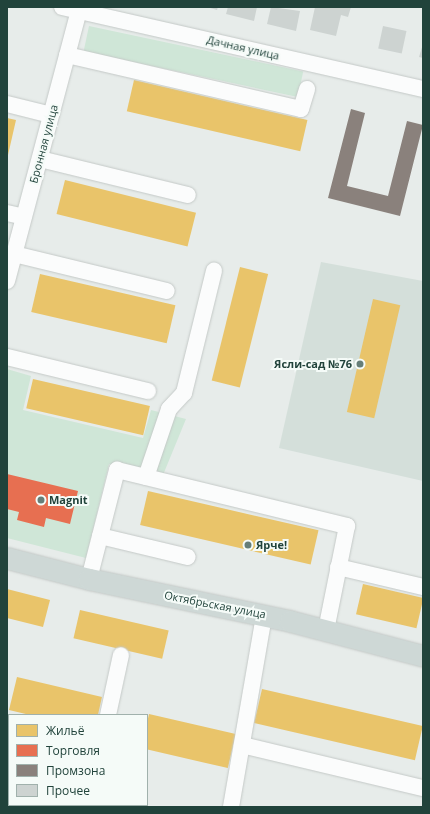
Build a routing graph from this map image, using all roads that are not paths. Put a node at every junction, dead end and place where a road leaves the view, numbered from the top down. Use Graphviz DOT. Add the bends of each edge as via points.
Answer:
graph roads {
  1 [pos="62,7"];
  2 [pos="80,9"];
  3 [pos="67,55"];
  4 [pos="307,89"];
  5 [pos="423,89"];
  6 [pos="7,104"];
  7 [pos="51,115"];
  8 [pos="40,158"];
  9 [pos="188,195"];
  10 [pos="7,213"];
  11 [pos="24,217"];
  12 [pos="14,254"];
  13 [pos="214,271"];
  14 [pos="7,280"];
  15 [pos="167,291"];
  16 [pos="7,356"];
  17 [pos="148,391"];
  18 [pos="146,477"];
  19 [pos="100,536"];
  20 [pos="188,557"];
  21 [pos="7,558"];
  22 [pos="338,568"];
  23 [pos="89,579"];
  24 [pos="423,587"];
  25 [pos="264,615"];
  26 [pos="326,630"];
  27 [pos="121,655"];
  28 [pos="423,656"];
  29 [pos="108,714"];
  30 [pos="242,745"];
  31 [pos="423,788"];
  32 [pos="231,807"];
  1 -- 2 [label="street, Дачная улица"];
  2 -- 3 [label="street, Бронная улица"];
  2 -- 5 [label="street, Дачная улица"];
  3 -- 4 [label="street" via="301,109"];
  3 -- 7 [label="street, Бронная улица"];
  6 -- 7 [label="street"];
  7 -- 8 [label="street, Бронная улица"];
  8 -- 9 [label="street"];
  8 -- 11 [label="street, Бронная улица"];
  10 -- 11 [label="street"];
  11 -- 12 [label="street, Бронная улица"];
  12 -- 14 [label="street, Бронная улица"];
  12 -- 15 [label="street"];
  13 -- 18 [label="street" via="184,393 169,408"];
  16 -- 17 [label="street"];
  18 -- 19 [label="street" via="117,470"];
  18 -- 22 [label="street" via="347,526"];
  19 -- 20 [label="street"];
  19 -- 23 [label="street"];
  21 -- 23 [label="main road, Октябрьская улица"];
  22 -- 24 [label="street"];
  22 -- 26 [label="street"];
  23 -- 25 [label="main road, Октябрьская улица"];
  25 -- 26 [label="main road, Октябрьская улица"];
  25 -- 30 [label="street"];
  26 -- 28 [label="main road, Октябрьская улица"];
  27 -- 29 [label="street"];
  30 -- 31 [label="street"];
  30 -- 32 [label="street"];
}
